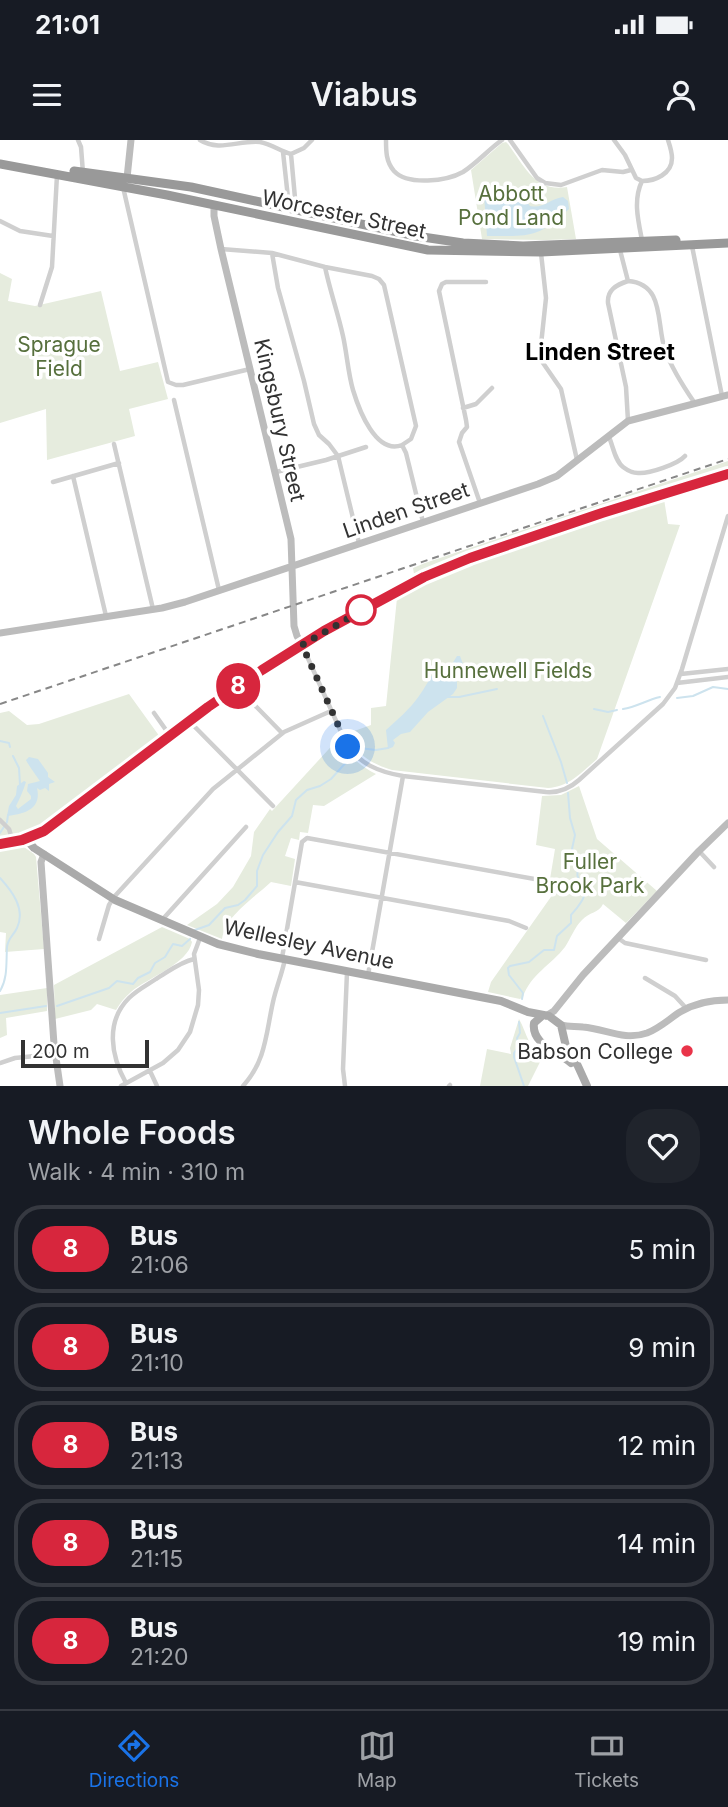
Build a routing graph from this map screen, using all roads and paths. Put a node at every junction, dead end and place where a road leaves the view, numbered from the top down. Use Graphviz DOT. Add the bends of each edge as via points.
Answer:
graph roads {
  1 [pos="78,140"];
  2 [pos="131,140"];
  3 [pos="200,140"];
  4 [pos="312,140"];
  5 [pos="386,140"];
  6 [pos="502,140"];
  7 [pos="510,140"];
  8 [pos="614,140"];
  9 [pos="668,140"];
  10 [pos="284,152"];
  11 [pos="291,154"];
  12 [pos="0,158"];
  13 [pos="0,163"];
  14 [pos="631,170"];
  15 [pos="83,173"];
  16 [pos="58,174"];
  17 [pos="149,180"];
  18 [pos="642,181"];
  19 [pos="125,182"];
  20 [pos="146,191"];
  21 [pos="214,205"];
  22 [pos="293,209"];
  23 [pos="331,218"];
  24 [pos="0,221"];
  25 [pos="325,229"];
  26 [pos="54,236"];
  27 [pos="728,237"];
  28 [pos="642,241"];
  29 [pos="728,243"];
  30 [pos="691,245"];
  31 [pos="221,248"];
  32 [pos="620,249"];
  33 [pos="541,252"];
  34 [pos="272,253"];
  35 [pos="325,267"];
  36 [pos="628,281"];
  37 [pos="486,282"];
  38 [pos="40,305"];
  39 [pos="250,369"];
  40 [pos="492,388"];
  41 [pos="725,395"];
  42 [pos="174,400"];
  43 [pos="694,402"];
  44 [pos="463,408"];
  45 [pos="628,421"];
  46 [pos="608,436"];
  47 [pos="114,444"];
  48 [pos="402,445"];
  49 [pos="366,447"];
  50 [pos="338,456"];
  51 [pos="685,456"];
  52 [pos="577,461"];
  53 [pos="119,463"];
  54 [pos="275,472"];
  55 [pos="728,474"];
  56 [pos="73,477"];
  57 [pos="53,482"];
  58 [pos="480,503"];
  59 [pos="728,516"];
  60 [pos="423,522"];
  61 [pos="360,544"];
  62 [pos="292,566"];
  63 [pos="219,591"];
  64 [pos="153,610"];
  65 [pos="106,617"];
  66 [pos="0,635"];
  67 [pos="302,645"];
  68 [pos="728,669"];
  69 [pos="681,674"];
  70 [pos="728,677"];
  71 [pos="677,683"];
  72 [pos="237,687"];
  73 [pos="331,711"];
  74 [pos="154,713"];
  75 [pos="190,721"];
  76 [pos="166,730"];
  77 [pos="282,733"];
  78 [pos="236,769"];
  79 [pos="403,776"];
  80 [pos="273,806"];
  81 [pos="4,823"];
  82 [pos="727,826"];
  83 [pos="246,827"];
  84 [pos="30,838"];
  85 [pos="13,842"];
  86 [pos="0,844"];
  87 [pos="699,851"];
  88 [pos="390,852"];
  89 [pos="44,854"];
  90 [pos="714,867"];
  91 [pos="295,882"];
  92 [pos="557,883"];
  93 [pos="382,897"];
  94 [pos="112,898"];
  95 [pos="162,921"];
  96 [pos="526,928"];
  97 [pos="200,938"];
  98 [pos="617,938"];
  99 [pos="99,939"];
  100 [pos="194,959"];
  101 [pos="283,959"];
  102 [pos="706,960"];
  103 [pos="347,971"];
  104 [pos="368,975"];
  105 [pos="645,978"];
  106 [pos="562,1000"];
  107 [pos="728,1000"];
  108 [pos="518,1008"];
  109 [pos="687,1009"];
  110 [pos="544,1016"];
  111 [pos="560,1024"];
  112 [pos="533,1025"];
  113 [pos="588,1027"];
  114 [pos="564,1039"];
  115 [pos="547,1046"];
  116 [pos="55,1054"];
  117 [pos="0,1063"];
  118 [pos="579,1070"];
  119 [pos="150,1071"];
  120 [pos="250,1084"];
  121 [pos="123,1085"];
  122 [pos="60,1086"];
  123 [pos="157,1086"];
  124 [pos="243,1086"];
  125 [pos="345,1086"];
  126 [pos="587,1086"];
  1 -- 15 [label="street"];
  2 -- 19 [label="street"];
  3 -- 10 [label="street" via="214,146 261,142"];
  4 -- 11 [label="street"];
  5 -- 6 [label="street" via="390,165 410,180 445,180 479,161"];
  7 -- 14 [label="street" via="545,183 562,185 602,170"];
  8 -- 14 [label="street"];
  9 -- 18 [label="street" via="672,162 668,169 664,175"];
  10 -- 11 [label="street"];
  10 -- 22 [label="street"];
  11 -- 22 [label="street"];
  12 -- 15 [label="highway, Worcester Street"];
  13 -- 16 [label="highway, Worcester Street"];
  14 -- 18 [label="street"];
  15 -- 19 [label="highway, Worcester Street"];
  16 -- 19 [label="highway, Worcester Street"];
  16 -- 26 [label="street"];
  17 -- 19 [label="highway, Worcester Street"];
  17 -- 20 [label="highway"];
  17 -- 22 [label="highway, Worcester Street"];
  18 -- 28 [label="street" via="636,200"];
  19 -- 20 [label="highway, Worcester Street"];
  19 -- 39 [label="street" via="167,379 183,385"];
  20 -- 21 [label="highway, Worcester Street"];
  21 -- 25 [label="highway, Worcester Street"];
  21 -- 31 [label="street, Kingsbury Street"];
  22 -- 23 [label="highway, Worcester Street"];
  23 -- 25 [label="highway"];
  23 -- 28 [label="highway, Worcester Street" via="471,244"];
  24 -- 26 [label="street" via="20,231"];
  25 -- 33 [label="highway, Worcester Street" via="428,250"];
  26 -- 38 [label="street" via="52,267"];
  27 -- 28 [label="highway, Worcester Street"];
  29 -- 30 [label="highway, Worcester Street"];
  30 -- 32 [label="highway, Worcester Street"];
  30 -- 41 [label="street"];
  31 -- 34 [label="street"];
  31 -- 39 [label="street, Kingsbury Street"];
  32 -- 33 [label="highway, Worcester Street"];
  32 -- 36 [label="street"];
  33 -- 52 [label="street" via="546,298 540,354 561,389"];
  34 -- 35 [label="street"];
  34 -- 50 [label="street" via="314,424"];
  35 -- 48 [label="street" via="362,413 379,441 391,447"];
  35 -- 48 [label="street" via="372,276 384,285 416,426 411,439"];
  36 -- 43 [label="street" via="643,284 655,298 664,348"];
  36 -- 45 [label="street" via="613,288 608,298"];
  37 -- 44 [label="street" via="446,282 439,291"];
  39 -- 54 [label="street, Kingsbury Street"];
  40 -- 44 [label="street" via="476,404"];
  41 -- 43 [label="street, Linden Street"];
  42 -- 63 [label="street"];
  43 -- 45 [label="street, Linden Street"];
  44 -- 58 [label="street" via="467,427 459,442"];
  45 -- 46 [label="street, Linden Street"];
  46 -- 51 [label="street" via="619,463 632,472 654,470"];
  46 -- 52 [label="street, Linden Street"];
  47 -- 53 [label="street"];
  48 -- 60 [label="street"];
  49 -- 50 [label="street"];
  50 -- 54 [label="street"];
  50 -- 61 [label="street"];
  52 -- 58 [label="street, Linden Street" via="557,476"];
  53 -- 56 [label="street"];
  53 -- 64 [label="street"];
  54 -- 62 [label="street, Kingsbury Street"];
  55 -- 67 [label="main road" via="449,565"];
  56 -- 57 [label="street"];
  56 -- 65 [label="street"];
  58 -- 60 [label="street, Linden Street"];
  59 -- 69 [label="street"];
  60 -- 61 [label="street, Linden Street"];
  61 -- 62 [label="street, Linden Street"];
  62 -- 63 [label="street, Linden Street"];
  62 -- 67 [label="street, Kingsbury Street" via="295,631"];
  63 -- 64 [label="street, Linden Street"];
  64 -- 65 [label="street, Linden Street"];
  65 -- 66 [label="street, Linden Street"];
  67 -- 72 [label="main road"];
  67 -- 73 [label="street"];
  68 -- 69 [label="street"];
  69 -- 71 [label="street"];
  70 -- 71 [label="street"];
  71 -- 79 [label="street" via="653,715 568,788 546,792"];
  72 -- 75 [label="main road"];
  72 -- 77 [label="street"];
  73 -- 77 [label="street"];
  73 -- 79 [label="street" via="345,743 357,756 378,770"];
  74 -- 76 [label="street"];
  75 -- 78 [label="street"];
  75 -- 84 [label="main road"];
  77 -- 78 [label="street"];
  78 -- 80 [label="street"];
  78 -- 94 [label="street" via="205,796"];
  79 -- 88 [label="street"];
  81 -- 85 [label="street"];
  82 -- 87 [label="street"];
  83 -- 95 [label="street"];
  84 -- 85 [label="main road"];
  84 -- 89 [label="main road, Wellesley Avenue"];
  85 -- 86 [label="main road"];
  87 -- 90 [label="street"];
  87 -- 98 [label="street"];
  88 -- 91 [label="street" via="305,838"];
  88 -- 92 [label="street"];
  88 -- 93 [label="street"];
  89 -- 94 [label="main road, Wellesley Avenue"];
  89 -- 116 [label="street"];
  91 -- 93 [label="street"];
  91 -- 101 [label="street"];
  93 -- 96 [label="street"];
  93 -- 104 [label="street"];
  94 -- 95 [label="main road, Wellesley Avenue"];
  94 -- 99 [label="street"];
  95 -- 97 [label="main road, Wellesley Avenue"];
  97 -- 100 [label="street"];
  97 -- 101 [label="main road, Wellesley Avenue"];
  98 -- 102 [label="street"];
  98 -- 106 [label="street"];
  100 -- 119 [label="street" via="199,993 193,1024 178,1050"];
  100 -- 121 [label="street" via="138,990 119,1012 112,1042"];
  101 -- 103 [label="main road, Wellesley Avenue"];
  101 -- 120 [label="street" via="266,1041"];
  103 -- 104 [label="main road, Wellesley Avenue"];
  103 -- 125 [label="street"];
  104 -- 108 [label="main road, Wellesley Avenue"];
  105 -- 109 [label="street"];
  106 -- 110 [label="street"];
  106 -- 111 [label="street"];
  107 -- 109 [label="street"];
  108 -- 110 [label="main road, Wellesley Avenue"];
  108 -- 112 [label="main road"];
  109 -- 113 [label="street" via="637,1035 615,1035"];
  110 -- 111 [label="main road"];
  110 -- 112 [label="main road"];
  111 -- 113 [label="street"];
  111 -- 114 [label="main road"];
  112 -- 115 [label="main road" via="534,1036"];
  113 -- 114 [label="street"];
  114 -- 115 [label="main road"];
  114 -- 118 [label="main road"];
  115 -- 118 [label="main road"];
  116 -- 117 [label="street"];
  116 -- 122 [label="street"];
  118 -- 126 [label="main road"];
  119 -- 121 [label="street"];
  119 -- 123 [label="street"];
  120 -- 124 [label="street"];
}
